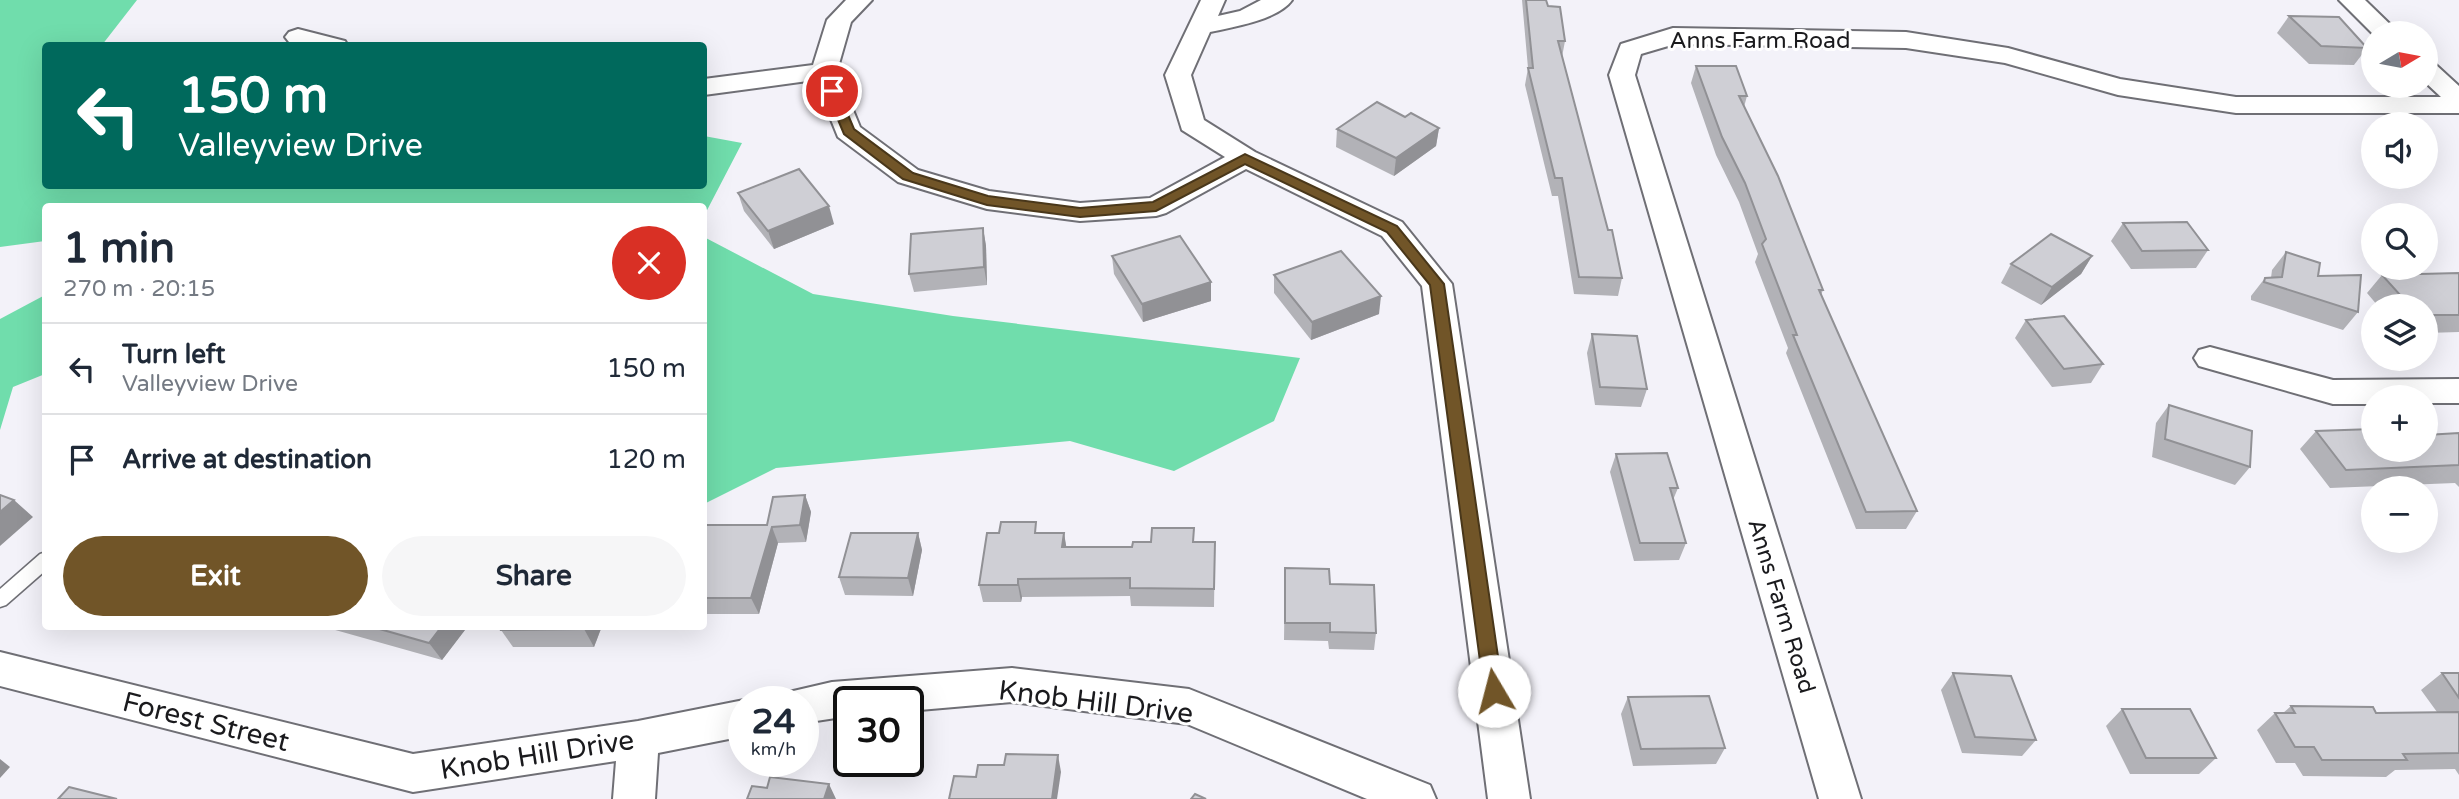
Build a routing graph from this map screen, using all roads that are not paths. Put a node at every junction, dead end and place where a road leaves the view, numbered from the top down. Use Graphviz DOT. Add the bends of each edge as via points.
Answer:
graph roads {
  1 [pos="860,0"];
  2 [pos="1213,0"];
  3 [pos="1280,0"];
  4 [pos="2351,0"];
  5 [pos="2374,21"];
  6 [pos="1201,27"];
  7 [pos="298,37"];
  8 [pos="319,42"];
  9 [pos="824,71"];
  10 [pos="2438,81"];
  11 [pos="707,87"];
  12 [pos="2459,103"];
  13 [pos="1245,158"];
  14 [pos="2210,358"];
  15 [pos="2459,391"];
  16 [pos="42,563"];
  17 [pos="0,600"];
  18 [pos="0,668"];
  19 [pos="819,702"];
  20 [pos="728,721"];
  21 [pos="638,739"];
  22 [pos="413,773"];
  23 [pos="1403,797"];
  24 [pos="634,799"];
  25 [pos="1509,799"];
  26 [pos="1840,799"];
  1 -- 9 [label="street" via="839,20"];
  2 -- 6 [label="street"];
  3 -- 6 [label="street" via="1248,16"];
  4 -- 5 [label="street"];
  6 -- 13 [label="street" via="1178,75 1192,124"];
  7 -- 8 [label="street"];
  9 -- 11 [label="street"];
  9 -- 13 [label="street" via="848,131 908,176 987,200 1080,212 1156,207"];
  10 -- 12 [label="street"];
  12 -- 26 [label="street, Anns Farm Road" via="2236,105 2118,87 2008,56 1906,40 1674,36 1630,49 1622,75"];
  13 -- 25 [label="street" via="1392,229 1437,284"];
  14 -- 15 [label="street" via="2333,391"];
  16 -- 17 [label="lane"];
  18 -- 22 [label="street, Forest Street"];
  19 -- 23 [label="street, Knob Hill Drive" via="1012,685 1189,707"];
  20 -- 21 [label="street, Knob Hill Drive"];
  21 -- 22 [label="street, Knob Hill Drive"];
  21 -- 24 [label="street"];
}
